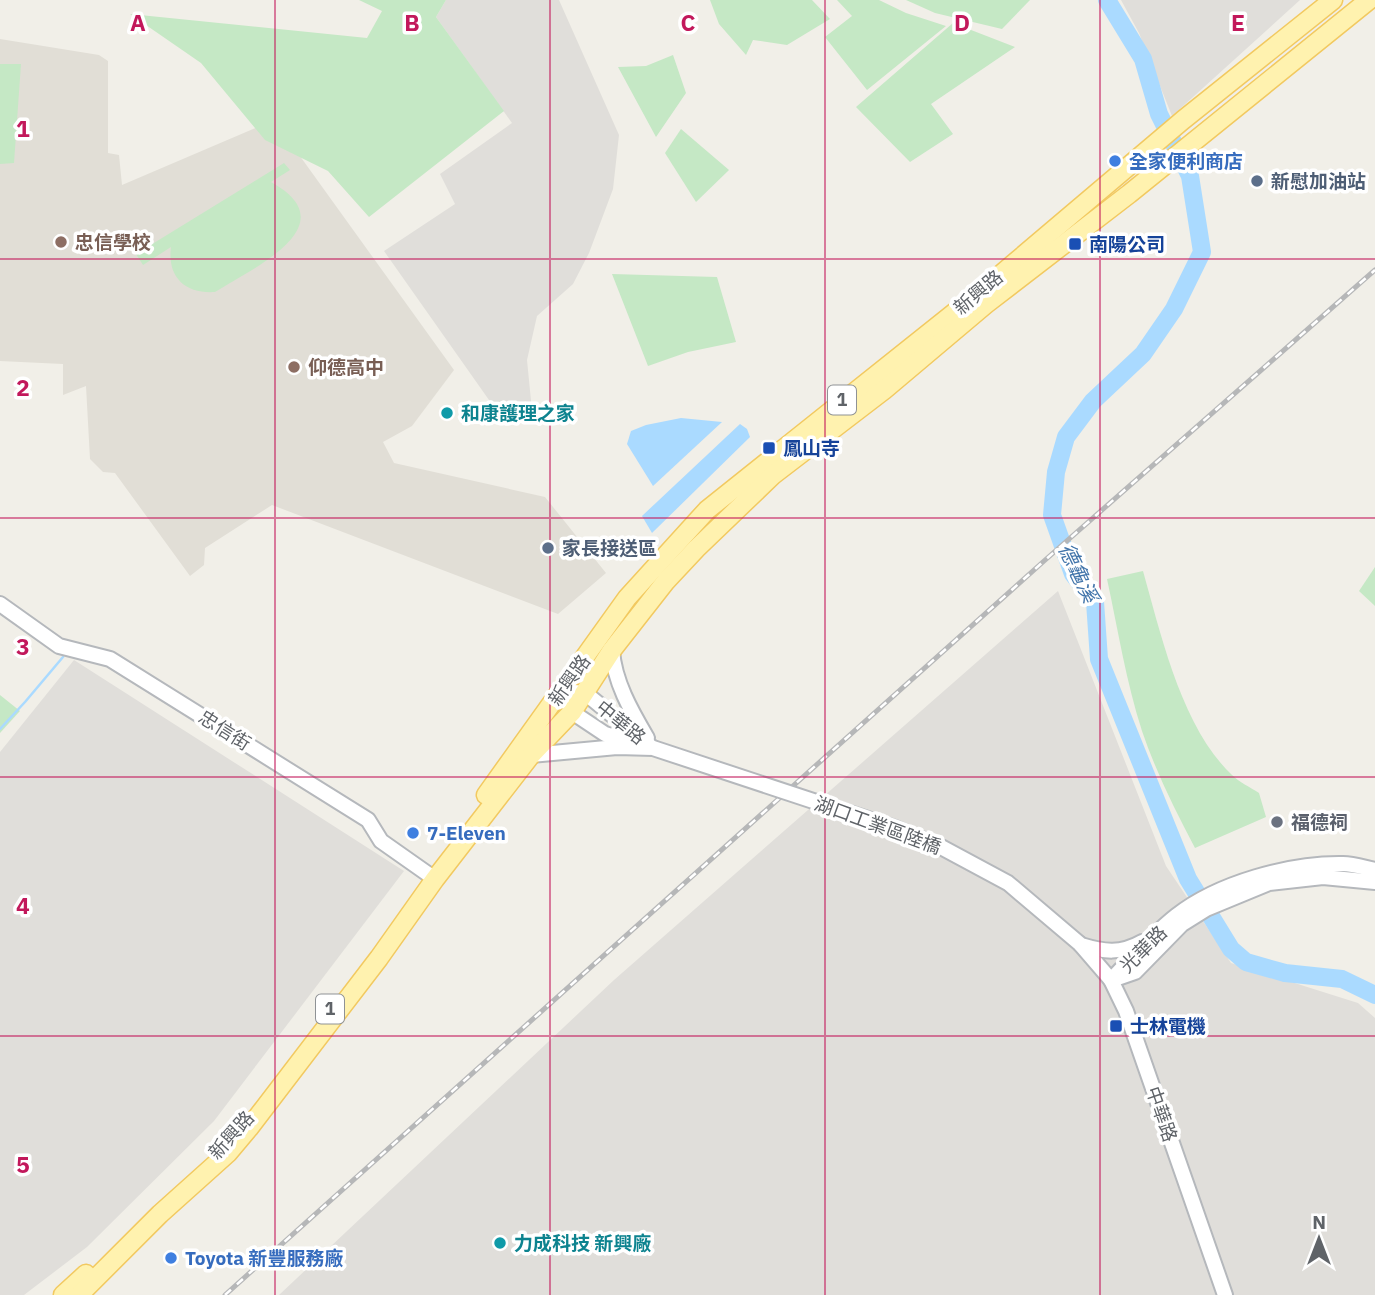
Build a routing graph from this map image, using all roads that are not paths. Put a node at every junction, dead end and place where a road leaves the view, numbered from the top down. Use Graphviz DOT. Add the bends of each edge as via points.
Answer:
graph roads {
  1 [pos="1333,0"];
  2 [pos="1369,0"];
  3 [pos="0,604"];
  4 [pos="612,650"];
  5 [pos="562,691"];
  6 [pos="585,693"];
  7 [pos="572,712"];
  8 [pos="653,748"];
  9 [pos="531,755"];
  10 [pos="1375,870"];
  11 [pos="431,877"];
  12 [pos="1375,882"];
  13 [pos="1214,900"];
  14 [pos="1199,908"];
  15 [pos="1152,937"];
  16 [pos="1080,944"];
  17 [pos="1111,980"];
  18 [pos="62,1295"];
  19 [pos="79,1295"];
  20 [pos="1225,1295"];
  1 -- 5 [label="main road, 新興路 / 1" via="979,293 707,510 633,591"];
  2 -- 4 [label="main road, 新興路 / 1" via="773,475 666,581"];
  3 -- 11 [label="street, 忠信街" via="59,646 110,659 368,820 381,841"];
  4 -- 6 [label="main road, 新興路 / 1"];
  4 -- 8 [label="street" via="616,677"];
  5 -- 6 [label="street, 中華路"];
  5 -- 7 [label="street, 中華路"];
  5 -- 11 [label="main road, 新興路 / 1"];
  6 -- 7 [label="main road, 新興路 / 1"];
  6 -- 8 [label="street, 中華路"];
  7 -- 8 [label="street, 中華路" via="606,734"];
  7 -- 9 [label="main road, 新興路 / 1"];
  8 -- 9 [label="street"];
  8 -- 16 [label="street, 湖口工業區陸橋, bridge" via="941,847 1008,883"];
  9 -- 11 [label="main road, 新興路 / 1"];
  10 -- 13 [label="street, 光華路" via="1345,864 1271,872"];
  11 -- 18 [label="main road, 新興路 / 1" via="240,1128"];
  11 -- 19 [label="main road, 新興路 / 1" via="379,958 228,1153"];
  12 -- 13 [label="street, 光華路" via="1323,877 1269,883"];
  13 -- 14 [label="street, 光華路"];
  14 -- 15 [label="street, 光華路" via="1178,914"];
  14 -- 17 [label="street, 光華路" via="1135,972"];
  15 -- 16 [label="street" via="1123,951 1100,951"];
  15 -- 17 [label="street, 光華路"];
  16 -- 17 [label="street, 中華路"];
  17 -- 20 [label="street, 中華路" via="1126,1011"];
}
